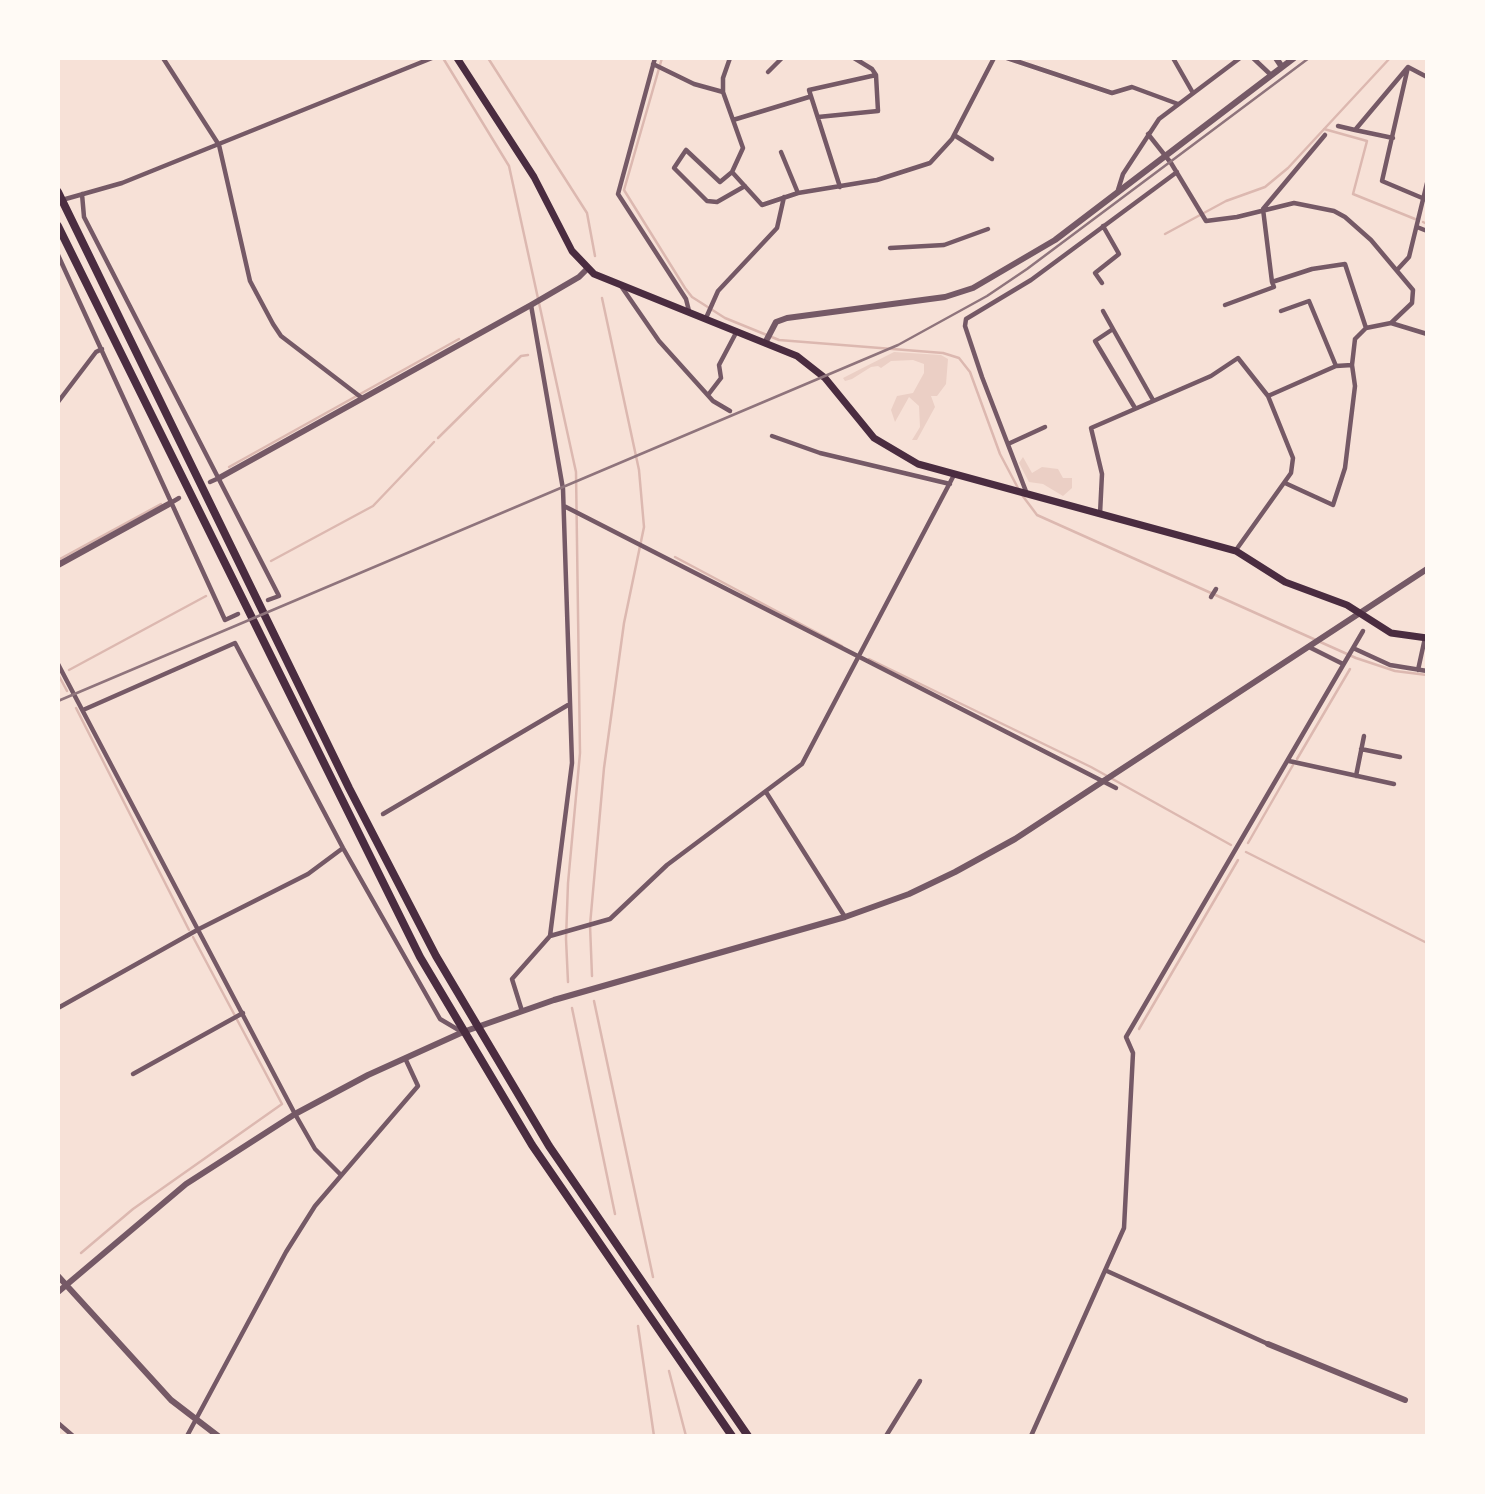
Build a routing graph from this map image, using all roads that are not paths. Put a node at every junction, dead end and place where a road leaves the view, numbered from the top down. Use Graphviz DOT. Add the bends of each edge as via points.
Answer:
graph roads {
  1 [pos="163,58"];
  2 [pos="432,58"];
  3 [pos="457,58"];
  4 [pos="655,58"];
  5 [pos="730,58"];
  6 [pos="782,58"];
  7 [pos="854,58"];
  8 [pos="994,58"];
  9 [pos="1007,58"];
  10 [pos="1172,58"];
  11 [pos="1240,58"];
  12 [pos="1253,58"];
  13 [pos="1276,58"];
  14 [pos="1294,58"];
  15 [pos="653,64"];
  16 [pos="1408,67"];
  17 [pos="1282,68"];
  18 [pos="768,72"];
  19 [pos="876,75"];
  20 [pos="1272,75"];
  21 [pos="1427,77"];
  22 [pos="723,92"];
  23 [pos="1193,93"];
  24 [pos="810,97"];
  25 [pos="1178,104"];
  26 [pos="818,117"];
  27 [pos="733,120"];
  28 [pos="1338,126"];
  29 [pos="1355,130"];
  30 [pos="1149,134"];
  31 [pos="954,135"];
  32 [pos="1325,135"];
  33 [pos="1393,138"];
  34 [pos="219,145"];
  35 [pos="781,152"];
  36 [pos="1165,155"];
  37 [pos="992,159"];
  38 [pos="732,172"];
  39 [pos="1177,172"];
  40 [pos="1427,183"];
  41 [pos="745,186"];
  42 [pos="840,187"];
  43 [pos="1118,190"];
  44 [pos="799,193"];
  45 [pos="82,194"];
  46 [pos="59,197"];
  47 [pos="784,197"];
  48 [pos="1425,199"];
  49 [pos="1263,209"];
  50 [pos="58,226"];
  51 [pos="1103,226"];
  52 [pos="1417,227"];
  53 [pos="988,229"];
  54 [pos="1427,231"];
  55 [pos="890,248"];
  56 [pos="58,255"];
  57 [pos="587,269"];
  58 [pos="1397,270"];
  59 [pos="1272,282"];
  60 [pos="1102,283"];
  61 [pos="621,286"];
  62 [pos="531,305"];
  63 [pos="1225,305"];
  64 [pos="1103,311"];
  65 [pos="1281,311"];
  66 [pos="689,312"];
  67 [pos="706,318"];
  68 [pos="1391,323"];
  69 [pos="1366,328"];
  70 [pos="1113,329"];
  71 [pos="737,331"];
  72 [pos="1427,334"];
  73 [pos="765,343"];
  74 [pos="102,349"];
  75 [pos="1352,365"];
  76 [pos="1336,366"];
  77 [pos="709,395"];
  78 [pos="1268,396"];
  79 [pos="362,398"];
  80 [pos="1153,400"];
  81 [pos="58,402"];
  82 [pos="1135,408"];
  83 [pos="730,411"];
  84 [pos="1045,427"];
  85 [pos="772,436"];
  86 [pos="1008,444"];
  87 [pos="954,475"];
  88 [pos="219,478"];
  89 [pos="210,482"];
  90 [pos="1284,483"];
  91 [pos="950,484"];
  92 [pos="1027,494"];
  93 [pos="179,498"];
  94 [pos="169,503"];
  95 [pos="564,506"];
  96 [pos="1100,514"];
  97 [pos="1236,551"];
  98 [pos="58,565"];
  99 [pos="1427,569"];
  100 [pos="1216,589"];
  101 [pos="1210,597"];
  102 [pos="268,600"];
  103 [pos="238,614"];
  104 [pos="1360,614"];
  105 [pos="1363,631"];
  106 [pos="1426,638"];
  107 [pos="1309,646"];
  108 [pos="1352,649"];
  109 [pos="859,658"];
  110 [pos="58,664"];
  111 [pos="1343,664"];
  112 [pos="1418,670"];
  113 [pos="1427,671"];
  114 [pos="568,705"];
  115 [pos="83,710"];
  116 [pos="1364,736"];
  117 [pos="1361,749"];
  118 [pos="1400,757"];
  119 [pos="1289,761"];
  120 [pos="1356,776"];
  121 [pos="1103,781"];
  122 [pos="1394,785"];
  123 [pos="1116,788"];
  124 [pos="766,792"];
  125 [pos="383,814"];
  126 [pos="342,848"];
  127 [pos="845,917"];
  128 [pos="199,929"];
  129 [pos="550,936"];
  130 [pos="58,1008"];
  131 [pos="522,1012"];
  132 [pos="243,1013"];
  133 [pos="477,1027"];
  134 [pos="463,1032"];
  135 [pos="405,1058"];
  136 [pos="132,1074"];
  137 [pos="295,1114"];
  138 [pos="340,1174"];
  139 [pos="1107,1271"];
  140 [pos="58,1276"];
  141 [pos="66,1284"];
  142 [pos="58,1292"];
  143 [pos="1268,1344"];
  144 [pos="920,1381"];
  145 [pos="1405,1400"];
  146 [pos="195,1422"];
  147 [pos="58,1423"];
  148 [pos="74,1436"];
  149 [pos="187,1436"];
  150 [pos="218,1436"];
  151 [pos="732,1436"];
  152 [pos="748,1436"];
  153 [pos="886,1436"];
  154 [pos="1031,1436"];
  1 -- 34 [label="street"];
  2 -- 34 [label="street"];
  3 -- 57 [label="main road"];
  4 -- 15 [label="street"];
  5 -- 22 [label="street"];
  6 -- 18 [label="street"];
  7 -- 19 [label="street"];
  8 -- 31 [label="street"];
  9 -- 25 [label="street" via="1112,93 1132,87"];
  10 -- 23 [label="street"];
  11 -- 23 [label="street"];
  12 -- 20 [label="street"];
  13 -- 17 [label="street"];
  14 -- 17 [label="street"];
  15 -- 22 [label="street"];
  15 -- 66 [label="street" via="618,194 686,299"];
  16 -- 21 [label="street"];
  16 -- 29 [label="street"];
  16 -- 33 [label="street"];
  17 -- 20 [label="street"];
  19 -- 24 [label="street" via="809,90"];
  19 -- 26 [label="street" via="878,111"];
  20 -- 36 [label="street"];
  22 -- 27 [label="street"];
  23 -- 25 [label="street"];
  24 -- 26 [label="street"];
  24 -- 27 [label="street"];
  25 -- 30 [label="street"];
  26 -- 42 [label="street"];
  27 -- 38 [label="street" via="743,148"];
  28 -- 29 [label="street"];
  29 -- 33 [label="street"];
  30 -- 36 [label="street"];
  30 -- 43 [label="street"];
  31 -- 37 [label="street"];
  31 -- 42 [label="street" via="930,163"];
  32 -- 49 [label="street"];
  33 -- 48 [label="street" via="1382,181"];
  34 -- 45 [label="street"];
  34 -- 79 [label="street" via="250,281 273,324"];
  35 -- 44 [label="street"];
  36 -- 39 [label="street"];
  36 -- 43 [label="street"];
  38 -- 41 [label="street"];
  38 -- 41 [label="street" via="720,182 686,150 674,168 706,201 717,202"];
  39 -- 49 [label="street" via="1204,218 1237,217"];
  39 -- 51 [label="street"];
  40 -- 48 [label="street"];
  41 -- 47 [label="street" via="762,205"];
  42 -- 44 [label="street"];
  43 -- 73 [label="street" via="1055,240 960,294 787,318 776,322"];
  44 -- 47 [label="street"];
  45 -- 46 [label="street"];
  45 -- 88 [label="street" via="84,217"];
  46 -- 133 [label="highway" via="385,858"];
  47 -- 67 [label="street" via="777,228 718,291"];
  48 -- 52 [label="street"];
  49 -- 58 [label="street" via="1294,203 1334,211 1364,234"];
  49 -- 59 [label="street"];
  50 -- 134 [label="highway" via="400,918"];
  51 -- 60 [label="street" via="1119,254 1096,273"];
  51 -- 86 [label="street" via="1031,280 966,319"];
  52 -- 54 [label="street"];
  52 -- 58 [label="street" via="1409,257"];
  53 -- 55 [label="street" via="944,245"];
  56 -- 74 [label="street"];
  57 -- 61 [label="main road"];
  57 -- 62 [label="street"];
  58 -- 68 [label="street" via="1415,296"];
  59 -- 63 [label="street" via="1274,287"];
  59 -- 69 [label="street" via="1345,264"];
  61 -- 66 [label="main road"];
  61 -- 77 [label="street" via="659,341"];
  62 -- 79 [label="street"];
  62 -- 95 [label="street"];
  64 -- 70 [label="street"];
  65 -- 76 [label="street" via="1309,301"];
  66 -- 67 [label="main road"];
  67 -- 71 [label="main road"];
  68 -- 69 [label="street"];
  68 -- 72 [label="street"];
  69 -- 75 [label="street" via="1355,339"];
  70 -- 80 [label="street"];
  70 -- 82 [label="street" via="1095,341"];
  71 -- 73 [label="main road"];
  71 -- 77 [label="street" via="719,365 721,379"];
  73 -- 87 [label="main road" via="817,370 886,447 918,464"];
  74 -- 81 [label="street"];
  74 -- 94 [label="street"];
  75 -- 76 [label="street"];
  75 -- 90 [label="street" via="1355,386 1345,468 1333,505"];
  76 -- 78 [label="street"];
  77 -- 83 [label="street"];
  78 -- 80 [label="street" via="1238,358 1210,376"];
  78 -- 90 [label="street" via="1292,449 1291,473"];
  79 -- 88 [label="street"];
  80 -- 82 [label="street"];
  82 -- 96 [label="street" via="1091,428 1102,474"];
  84 -- 86 [label="street"];
  85 -- 91 [label="street" via="820,453"];
  86 -- 92 [label="street"];
  87 -- 91 [label="street"];
  87 -- 92 [label="main road"];
  88 -- 89 [label="street"];
  88 -- 102 [label="street" via="279,596"];
  90 -- 97 [label="street"];
  91 -- 109 [label="street"];
  92 -- 96 [label="main road"];
  93 -- 94 [label="street"];
  94 -- 98 [label="street"];
  94 -- 103 [label="street" via="225,620"];
  95 -- 109 [label="street"];
  95 -- 114 [label="street"];
  96 -- 97 [label="main road"];
  97 -- 104 [label="main road" via="1277,578 1334,598"];
  99 -- 104 [label="street"];
  100 -- 101 [label="street"];
  104 -- 106 [label="main road" via="1391,633"];
  104 -- 107 [label="street"];
  105 -- 108 [label="street"];
  106 -- 112 [label="street"];
  107 -- 111 [label="street"];
  107 -- 121 [label="street"];
  108 -- 111 [label="street"];
  108 -- 112 [label="street" via="1390,665"];
  109 -- 121 [label="street"];
  109 -- 124 [label="street" via="802,764"];
  110 -- 115 [label="street"];
  111 -- 119 [label="street"];
  112 -- 113 [label="street"];
  114 -- 125 [label="street"];
  114 -- 129 [label="street" via="572,763"];
  115 -- 126 [label="street" via="235,643"];
  115 -- 128 [label="street"];
  116 -- 117 [label="street"];
  117 -- 118 [label="street"];
  117 -- 120 [label="street"];
  119 -- 120 [label="street"];
  119 -- 139 [label="street" via="1126,1037 1133,1053 1126,1215"];
  120 -- 122 [label="street"];
  121 -- 123 [label="street"];
  121 -- 127 [label="street" via="955,872"];
  124 -- 127 [label="street"];
  124 -- 129 [label="street" via="667,865 610,919"];
  126 -- 128 [label="street" via="308,874"];
  126 -- 134 [label="street" via="440,1020"];
  127 -- 131 [label="street"];
  128 -- 130 [label="street"];
  128 -- 132 [label="street"];
  129 -- 131 [label="street" via="512,979"];
  131 -- 133 [label="street"];
  132 -- 136 [label="street"];
  132 -- 137 [label="street"];
  133 -- 134 [label="street"];
  133 -- 152 [label="highway" via="576,1187"];
  134 -- 135 [label="street"];
  134 -- 151 [label="highway" via="546,1167"];
  135 -- 137 [label="street"];
  135 -- 138 [label="street" via="418,1082 416,1088"];
  137 -- 138 [label="street" via="315,1149"];
  137 -- 141 [label="street" via="186,1184"];
  138 -- 146 [label="street" via="286,1252"];
  139 -- 143 [label="street"];
  139 -- 154 [label="street"];
  140 -- 141 [label="street"];
  141 -- 142 [label="street"];
  141 -- 146 [label="street"];
  143 -- 145 [label="street"];
  144 -- 153 [label="street"];
  146 -- 149 [label="street"];
  146 -- 150 [label="street"];
  147 -- 148 [label="street"];
}
